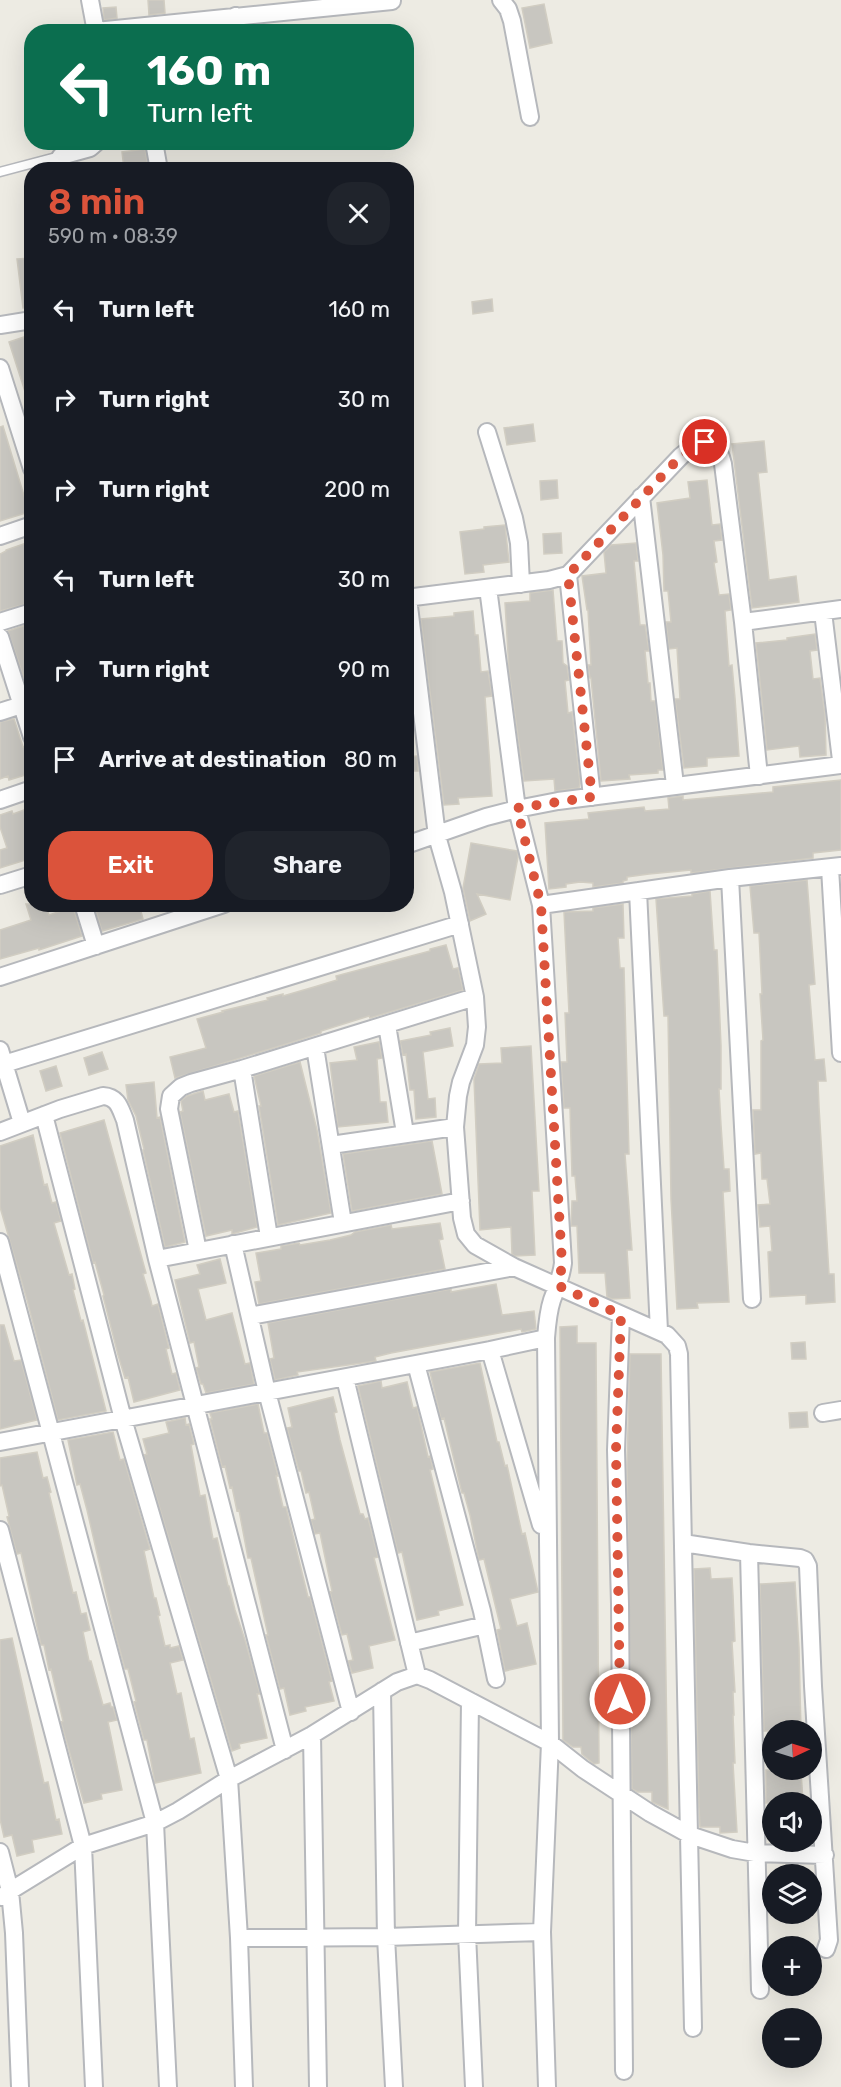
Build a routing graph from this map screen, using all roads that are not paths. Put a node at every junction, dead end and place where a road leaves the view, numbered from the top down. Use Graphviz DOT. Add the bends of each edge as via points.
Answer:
graph roads {
  1 [pos="90,0"];
  2 [pos="392,0"];
  3 [pos="401,0"];
  4 [pos="501,0"];
  5 [pos="311,4"];
  6 [pos="95,24"];
  7 [pos="237,24"];
  8 [pos="530,117"];
  9 [pos="86,150"];
  10 [pos="60,162"];
  11 [pos="24,168"];
  12 [pos="0,172"];
  13 [pos="24,321"];
  14 [pos="0,325"];
  15 [pos="0,368"];
  16 [pos="487,432"];
  17 [pos="24,444"];
  18 [pos="641,497"];
  19 [pos="24,528"];
  20 [pos="0,536"];
  21 [pos="568,575"];
  22 [pos="521,584"];
  23 [pos="488,588"];
  24 [pos="414,597"];
  25 [pos="841,609"];
  26 [pos="823,612"];
  27 [pos="24,614"];
  28 [pos="0,622"];
  29 [pos="743,622"];
  30 [pos="0,637"];
  31 [pos="414,654"];
  32 [pos="836,682"];
  33 [pos="24,698"];
  34 [pos="24,704"];
  35 [pos="0,712"];
  36 [pos="841,760"];
  37 [pos="841,765"];
  38 [pos="759,776"];
  39 [pos="675,785"];
  40 [pos="24,792"];
  41 [pos="592,797"];
  42 [pos="0,800"];
  43 [pos="517,808"];
  44 [pos="437,836"];
  45 [pos="414,843"];
  46 [pos="836,867"];
  47 [pos="24,878"];
  48 [pos="730,878"];
  49 [pos="0,885"];
  50 [pos="638,891"];
  51 [pos="541,905"];
  52 [pos="85,912"];
  53 [pos="200,912"];
  54 [pos="460,924"];
  55 [pos="96,946"];
  56 [pos="838,962"];
  57 [pos="0,977"];
  58 [pos="475,997"];
  59 [pos="387,1025"];
  60 [pos="315,1047"];
  61 [pos="841,1053"];
  62 [pos="2,1057"];
  63 [pos="242,1069"];
  64 [pos="44,1115"];
  65 [pos="22,1123"];
  66 [pos="455,1126"];
  67 [pos="0,1132"];
  68 [pos="405,1133"];
  69 [pos="331,1145"];
  70 [pos="461,1201"];
  71 [pos="343,1223"];
  72 [pos="269,1237"];
  73 [pos="0,1242"];
  74 [pos="233,1244"];
  75 [pos="198,1251"];
  76 [pos="157,1259"];
  77 [pos="514,1267"];
  78 [pos="559,1286"];
  79 [pos="752,1299"];
  80 [pos="621,1315"];
  81 [pos="250,1316"];
  82 [pos="659,1331"];
  83 [pos="546,1338"];
  84 [pos="490,1350"];
  85 [pos="416,1364"];
  86 [pos="345,1378"];
  87 [pos="267,1392"];
  88 [pos="195,1405"];
  89 [pos="841,1410"];
  90 [pos="823,1413"];
  91 [pos="123,1419"];
  92 [pos="49,1432"];
  93 [pos="0,1442"];
  94 [pos="0,1530"];
  95 [pos="683,1543"];
  96 [pos="546,1544"];
  97 [pos="749,1553"];
  98 [pos="485,1625"];
  99 [pos="409,1643"];
  100 [pos="417,1676"];
  101 [pos="496,1679"];
  102 [pos="382,1691"];
  103 [pos="470,1701"];
  104 [pos="351,1712"];
  105 [pos="312,1736"];
  106 [pos="550,1743"];
  107 [pos="285,1750"];
  108 [pos="230,1779"];
  109 [pos="621,1794"];
  110 [pos="155,1823"];
  111 [pos="690,1835"];
  112 [pos="83,1846"];
  113 [pos="0,1852"];
  114 [pos="755,1853"];
  115 [pos="825,1855"];
  116 [pos="5,1895"];
  117 [pos="542,1932"];
  118 [pos="467,1934"];
  119 [pos="386,1937"];
  120 [pos="239,1938"];
  121 [pos="315,1938"];
  122 [pos="826,1949"];
  123 [pos="760,1990"];
  124 [pos="693,2028"];
  125 [pos="624,2071"];
  126 [pos="20,2087"];
  127 [pos="94,2087"];
  128 [pos="168,2087"];
  129 [pos="244,2087"];
  130 [pos="318,2087"];
  131 [pos="394,2087"];
  132 [pos="474,2087"];
  133 [pos="547,2087"];
  1 -- 6 [label="street"];
  2 -- 3 [label="street"];
  2 -- 5 [label="street"];
  4 -- 8 [label="street" via="512,21"];
  5 -- 7 [label="street"];
  9 -- 10 [label="street"];
  11 -- 12 [label="lane"];
  13 -- 14 [label="street"];
  15 -- 17 [label="street"];
  16 -- 22 [label="street" via="514,518"];
  18 -- 21 [label="street"];
  18 -- 29 [label="street" via="692,447 710,442 718,447"];
  18 -- 39 [label="street"];
  19 -- 20 [label="street"];
  21 -- 22 [label="street"];
  21 -- 41 [label="street"];
  22 -- 23 [label="street"];
  23 -- 24 [label="street"];
  23 -- 43 [label="street"];
  25 -- 26 [label="street"];
  26 -- 29 [label="street"];
  26 -- 32 [label="street"];
  27 -- 28 [label="street"];
  29 -- 38 [label="street"];
  30 -- 33 [label="street"];
  31 -- 44 [label="street"];
  32 -- 36 [label="street"];
  34 -- 35 [label="street"];
  37 -- 38 [label="street"];
  38 -- 39 [label="street"];
  39 -- 41 [label="street"];
  40 -- 42 [label="street"];
  41 -- 43 [label="street"];
  43 -- 44 [label="street"];
  43 -- 51 [label="street"];
  44 -- 45 [label="street"];
  44 -- 54 [label="street"];
  46 -- 48 [label="street"];
  46 -- 56 [label="street"];
  47 -- 49 [label="street"];
  48 -- 50 [label="street"];
  48 -- 79 [label="street"];
  50 -- 51 [label="street"];
  50 -- 82 [label="street"];
  51 -- 78 [label="street" via="562,1263"];
  52 -- 55 [label="street"];
  53 -- 55 [label="street"];
  54 -- 58 [label="street"];
  54 -- 62 [label="street"];
  55 -- 57 [label="street"];
  56 -- 61 [label="street"];
  58 -- 59 [label="street"];
  58 -- 66 [label="street" via="475,1045 461,1082"];
  59 -- 60 [label="street"];
  59 -- 68 [label="street"];
  60 -- 63 [label="street"];
  60 -- 69 [label="street"];
  62 -- 65 [label="street"];
  63 -- 72 [label="street"];
  63 -- 75 [label="street" via="181,1087 169,1101"];
  64 -- 65 [label="street"];
  64 -- 76 [label="street" via="103,1096 110,1096 118,1104"];
  64 -- 91 [label="street"];
  65 -- 67 [label="street"];
  66 -- 68 [label="street"];
  66 -- 70 [label="street"];
  68 -- 69 [label="street"];
  69 -- 71 [label="street"];
  70 -- 71 [label="street"];
  70 -- 77 [label="street" via="470,1240"];
  71 -- 72 [label="street"];
  72 -- 74 [label="street"];
  73 -- 92 [label="street"];
  74 -- 75 [label="street"];
  74 -- 81 [label="street"];
  75 -- 76 [label="street"];
  76 -- 88 [label="street"];
  77 -- 78 [label="street"];
  77 -- 81 [label="street"];
  78 -- 80 [label="street"];
  78 -- 83 [label="street" via="552,1300"];
  80 -- 82 [label="street"];
  80 -- 109 [label="street" via="616,1450"];
  81 -- 87 [label="street"];
  82 -- 95 [label="street" via="677,1346 680,1365"];
  83 -- 84 [label="street"];
  83 -- 96 [label="street"];
  84 -- 85 [label="street"];
  84 -- 96 [label="street"];
  85 -- 86 [label="street"];
  85 -- 98 [label="street"];
  86 -- 87 [label="street"];
  86 -- 99 [label="street"];
  87 -- 88 [label="street"];
  87 -- 104 [label="street"];
  88 -- 91 [label="street"];
  88 -- 107 [label="street"];
  89 -- 90 [label="street"];
  91 -- 92 [label="street"];
  91 -- 108 [label="street"];
  92 -- 93 [label="street"];
  92 -- 110 [label="street"];
  94 -- 112 [label="street"];
  95 -- 97 [label="street"];
  95 -- 111 [label="street"];
  96 -- 106 [label="street"];
  97 -- 114 [label="street"];
  97 -- 115 [label="street" via="800,1558 808,1566"];
  98 -- 99 [label="street"];
  98 -- 101 [label="street"];
  99 -- 100 [label="street"];
  100 -- 102 [label="street"];
  100 -- 103 [label="street"];
  102 -- 104 [label="street"];
  102 -- 119 [label="street"];
  103 -- 106 [label="street"];
  103 -- 118 [label="street"];
  104 -- 105 [label="street"];
  105 -- 107 [label="street"];
  105 -- 121 [label="street"];
  106 -- 109 [label="street"];
  106 -- 117 [label="street"];
  107 -- 108 [label="street"];
  108 -- 110 [label="street"];
  108 -- 120 [label="street"];
  109 -- 111 [label="street"];
  109 -- 125 [label="street"];
  110 -- 112 [label="street"];
  110 -- 128 [label="street"];
  111 -- 114 [label="street"];
  111 -- 124 [label="street"];
  112 -- 116 [label="street"];
  112 -- 127 [label="street"];
  113 -- 116 [label="street"];
  114 -- 115 [label="street"];
  114 -- 123 [label="street"];
  115 -- 122 [label="street" via="829,1940"];
  116 -- 126 [label="street" via="14,1933"];
  117 -- 118 [label="street"];
  117 -- 133 [label="street"];
  118 -- 119 [label="street"];
  118 -- 132 [label="street"];
  119 -- 121 [label="street"];
  119 -- 131 [label="street"];
  120 -- 121 [label="street"];
  120 -- 129 [label="street"];
  121 -- 130 [label="street"];
}
